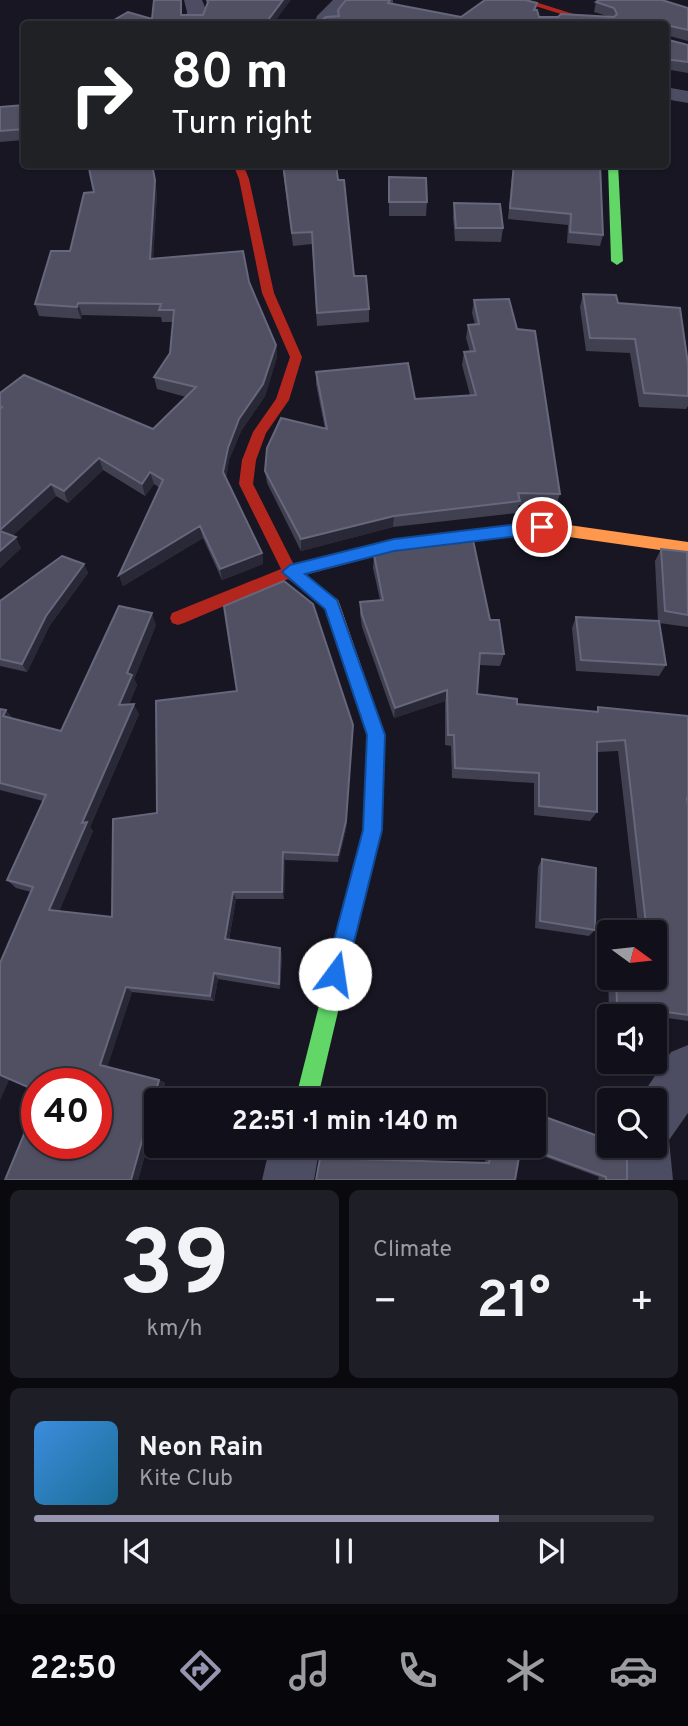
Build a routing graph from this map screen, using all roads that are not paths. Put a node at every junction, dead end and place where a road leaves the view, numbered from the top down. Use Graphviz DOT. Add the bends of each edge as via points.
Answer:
graph roads {
  1 [pos="193,0"];
  2 [pos="344,0"];
  3 [pos="520,0"];
  4 [pos="548,17"];
  5 [pos="195,21"];
  6 [pos="324,21"];
  7 [pos="578,21"];
  8 [pos="669,94"];
  9 [pos="688,97"];
  10 [pos="240,168"];
  11 [pos="613,168"];
  12 [pos="617,261"];
  13 [pos="688,548"];
  14 [pos="290,572"];
  15 [pos="178,618"];
  16 [pos="688,1069"];
  17 [pos="309,1088"];
  18 [pos="667,1101"];
  19 [pos="293,1158"];
  20 [pos="646,1158"];
  21 [pos="288,1180"];
  22 [pos="647,1180"];
  1 -- 5 [label="street"];
  2 -- 6 [label="street"];
  3 -- 4 [label="street"];
  4 -- 7 [label="street"];
  8 -- 9 [label="street"];
  10 -- 14 [label="street" via="264,284 281,332 296,357 282,400 260,432 246,484"];
  11 -- 12 [label="street"];
  13 -- 14 [label="street" via="542,527 394,545"];
  14 -- 15 [label="street"];
  14 -- 17 [label="street" via="332,605 376,735 372,830"];
  16 -- 18 [label="street"];
  19 -- 21 [label="street"];
  20 -- 22 [label="street"];
}
